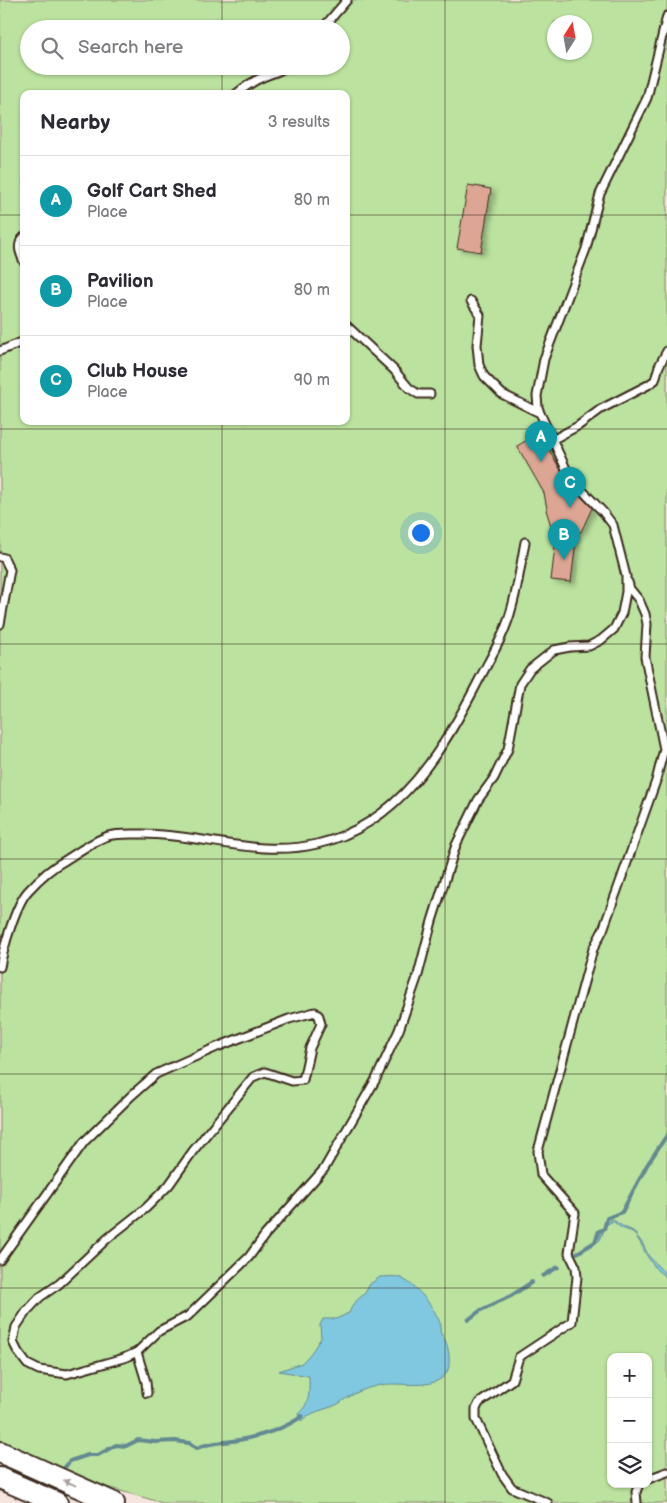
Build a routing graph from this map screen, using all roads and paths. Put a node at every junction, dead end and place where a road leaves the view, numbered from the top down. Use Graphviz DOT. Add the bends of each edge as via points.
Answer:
graph roads {
  1 [pos="347,0"];
  2 [pos="667,16"];
  3 [pos="330,20"];
  4 [pos="271,75"];
  5 [pos="242,90"];
  6 [pos="20,240"];
  7 [pos="20,252"];
  8 [pos="471,302"];
  9 [pos="350,328"];
  10 [pos="20,344"];
  11 [pos="0,351"];
  12 [pos="667,352"];
  13 [pos="430,394"];
  14 [pos="540,413"];
  15 [pos="552,440"];
  16 [pos="525,542"];
  17 [pos="0,557"];
  18 [pos="626,576"];
  19 [pos="0,624"];
  20 [pos="0,967"];
  21 [pos="0,1260"];
  22 [pos="137,1352"];
  23 [pos="146,1393"];
  24 [pos="0,1452"];
  25 [pos="667,1472"];
  26 [pos="0,1478"];
  27 [pos="652,1478"];
  28 [pos="638,1488"];
  29 [pos="57,1503"];
  30 [pos="114,1503"];
  31 [pos="548,1503"];
  32 [pos="637,1503"];
  1 -- 3 [label="lane"];
  2 -- 14 [label="lane" via="647,98 600,194 577,278 544,358 538,396"];
  4 -- 5 [label="lane"];
  6 -- 7 [label="lane"];
  8 -- 14 [label="lane" via="480,315 476,345 484,376 502,394"];
  9 -- 13 [label="lane" via="409,388 418,394"];
  10 -- 11 [label="lane"];
  12 -- 15 [label="lane" via="655,380"];
  14 -- 15 [label="lane"];
  15 -- 18 [label="lane" via="568,473 613,525"];
  16 -- 20 [label="lane" via="512,608 496,647 456,725 430,765 402,797 346,834 295,848 267,849 165,834 108,836 55,866 27,892 12,924"];
  17 -- 19 [label="lane" via="4,558 10,570"];
  18 -- 22 [label="lane" via="622,613 614,629 589,646 554,650 530,669 520,684 508,749 456,845 399,1030 376,1079 324,1169 248,1257 188,1316 159,1331"];
  18 -- 31 [label="lane" via="645,614 645,657 664,748 656,781 603,930 593,949 538,1151 541,1176 575,1213 568,1253 577,1276 572,1322 519,1357 512,1380 476,1409 476,1419 512,1488"];
  21 -- 22 [label="lane" via="84,1142 156,1074 216,1047 315,1012 321,1024 310,1048 303,1080 292,1081 265,1072 253,1077 169,1185 26,1312 16,1327 13,1342 27,1364 39,1370 67,1374"];
  22 -- 23 [label="lane"];
  30 -- 24 [label="main road, one-way"];
  25 -- 27 [label="lane"];
  26 -- 29 [label="main road"];
  28 -- 32 [label="lane"];
}
